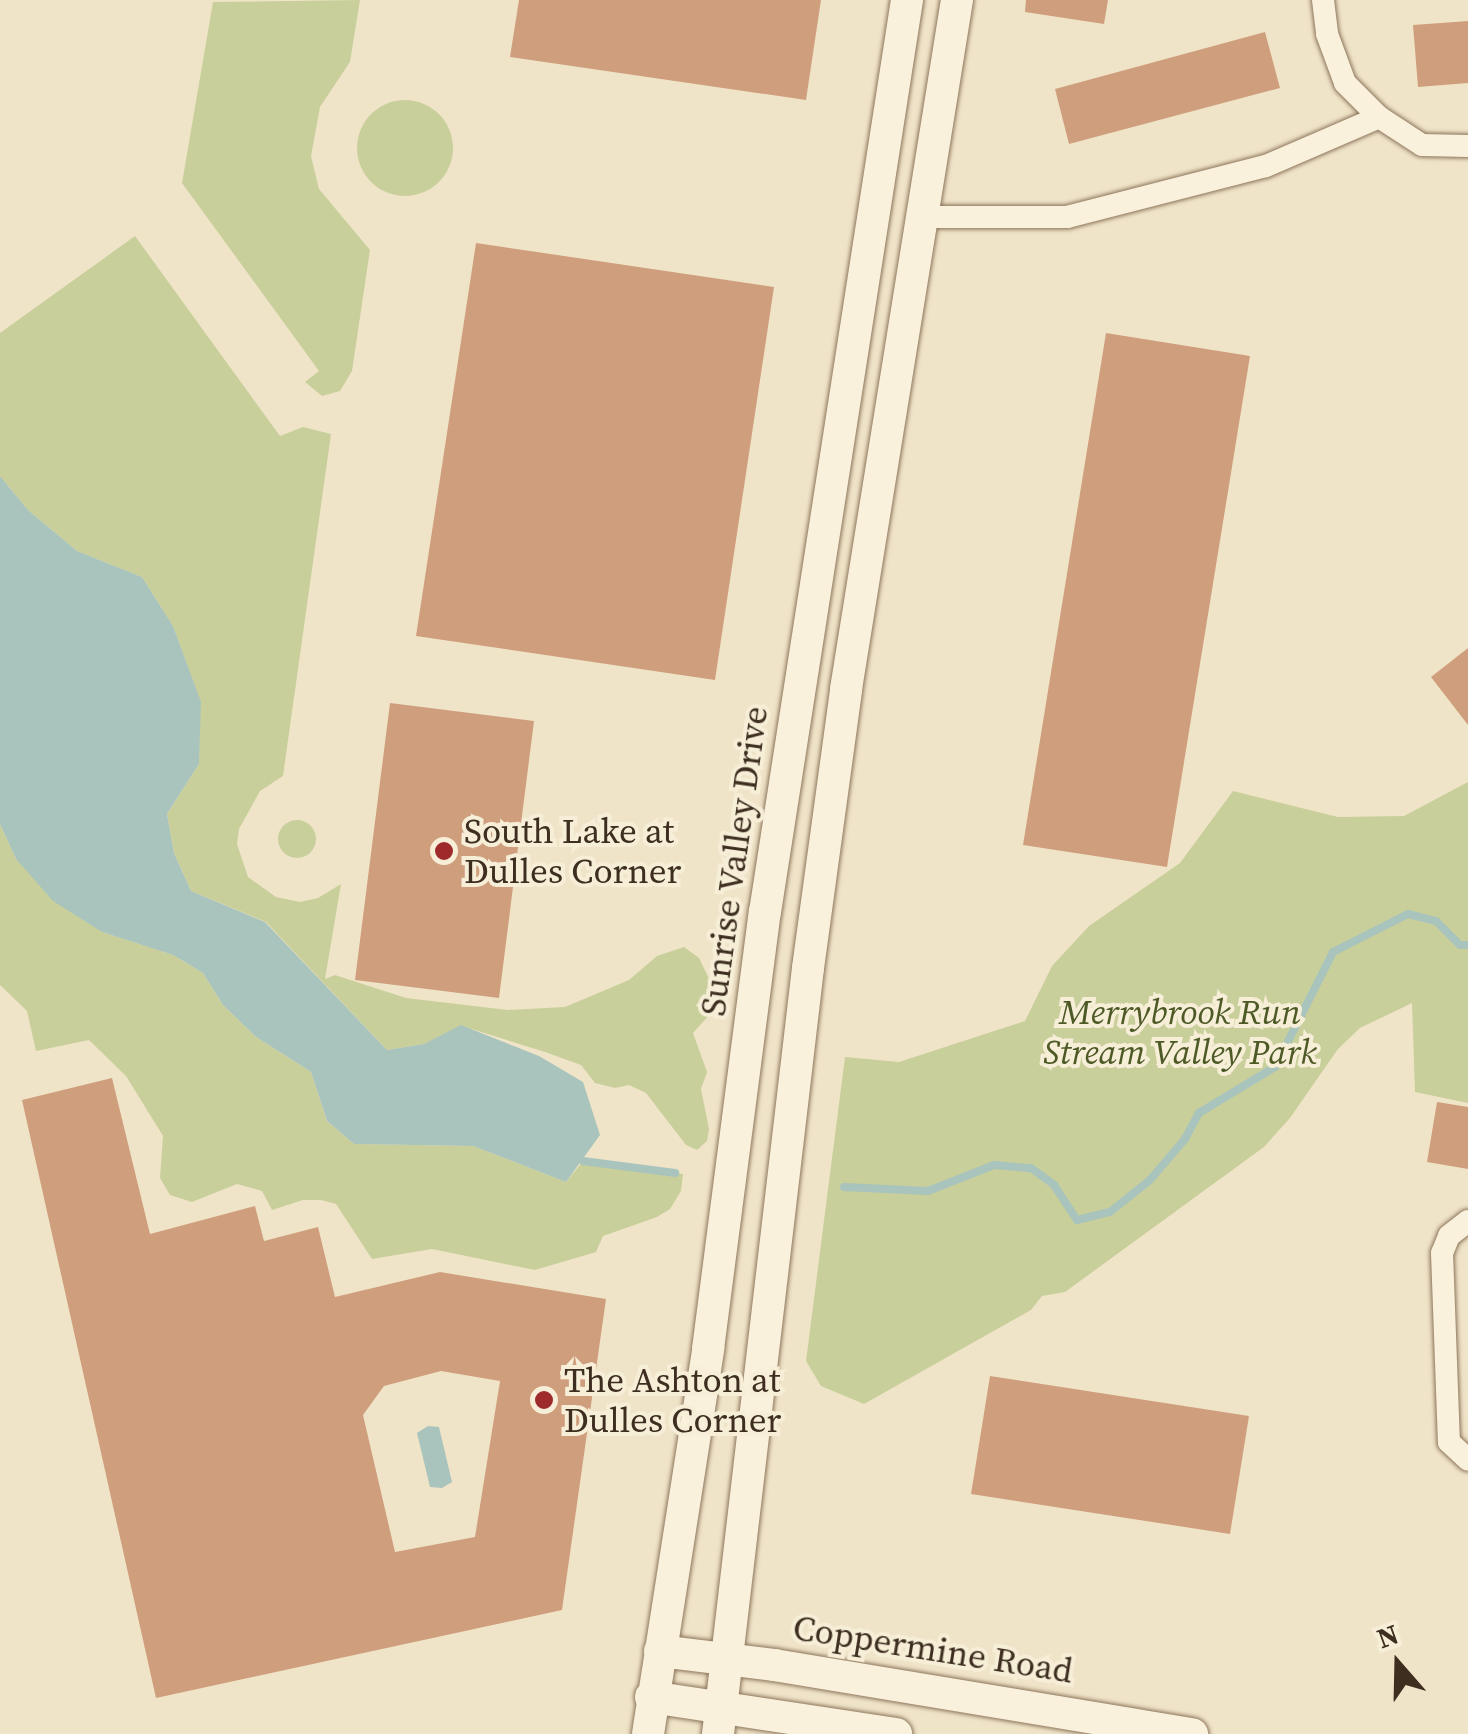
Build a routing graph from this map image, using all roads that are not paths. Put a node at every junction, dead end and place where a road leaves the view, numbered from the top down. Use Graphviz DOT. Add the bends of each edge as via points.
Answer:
graph roads {
  1 [pos="907,0"];
  2 [pos="957,0"];
  3 [pos="1323,0"];
  4 [pos="1379,117"];
  5 [pos="1468,146"];
  6 [pos="923,217"];
  7 [pos="1468,1221"];
  8 [pos="1468,1460"];
  9 [pos="660,1652"];
  10 [pos="726,1658"];
  11 [pos="651,1697"];
  12 [pos="719,1720"];
  13 [pos="648,1734"];
  14 [pos="896,1734"];
  15 [pos="1192,1734"];
  1 -- 9 [label="main road, Sunrise Valley Drive" via="765,912"];
  2 -- 6 [label="main road"];
  3 -- 4 [label="street" via="1344,82"];
  4 -- 5 [label="street" via="1422,145"];
  4 -- 6 [label="street" via="1266,166 1067,217"];
  6 -- 10 [label="main road" via="846,689"];
  7 -- 8 [label="street" via="1449,1236 1442,1253 1450,1442"];
  9 -- 10 [label="main road, Coppermine Road"];
  9 -- 11 [label="main road, Sunrise Valley Drive"];
  10 -- 12 [label="main road"];
  10 -- 15 [label="main road, Coppermine Road"];
  11 -- 12 [label="main road"];
  11 -- 13 [label="main road, Sunrise Valley Drive"];
  12 -- 14 [label="main road"];
}
